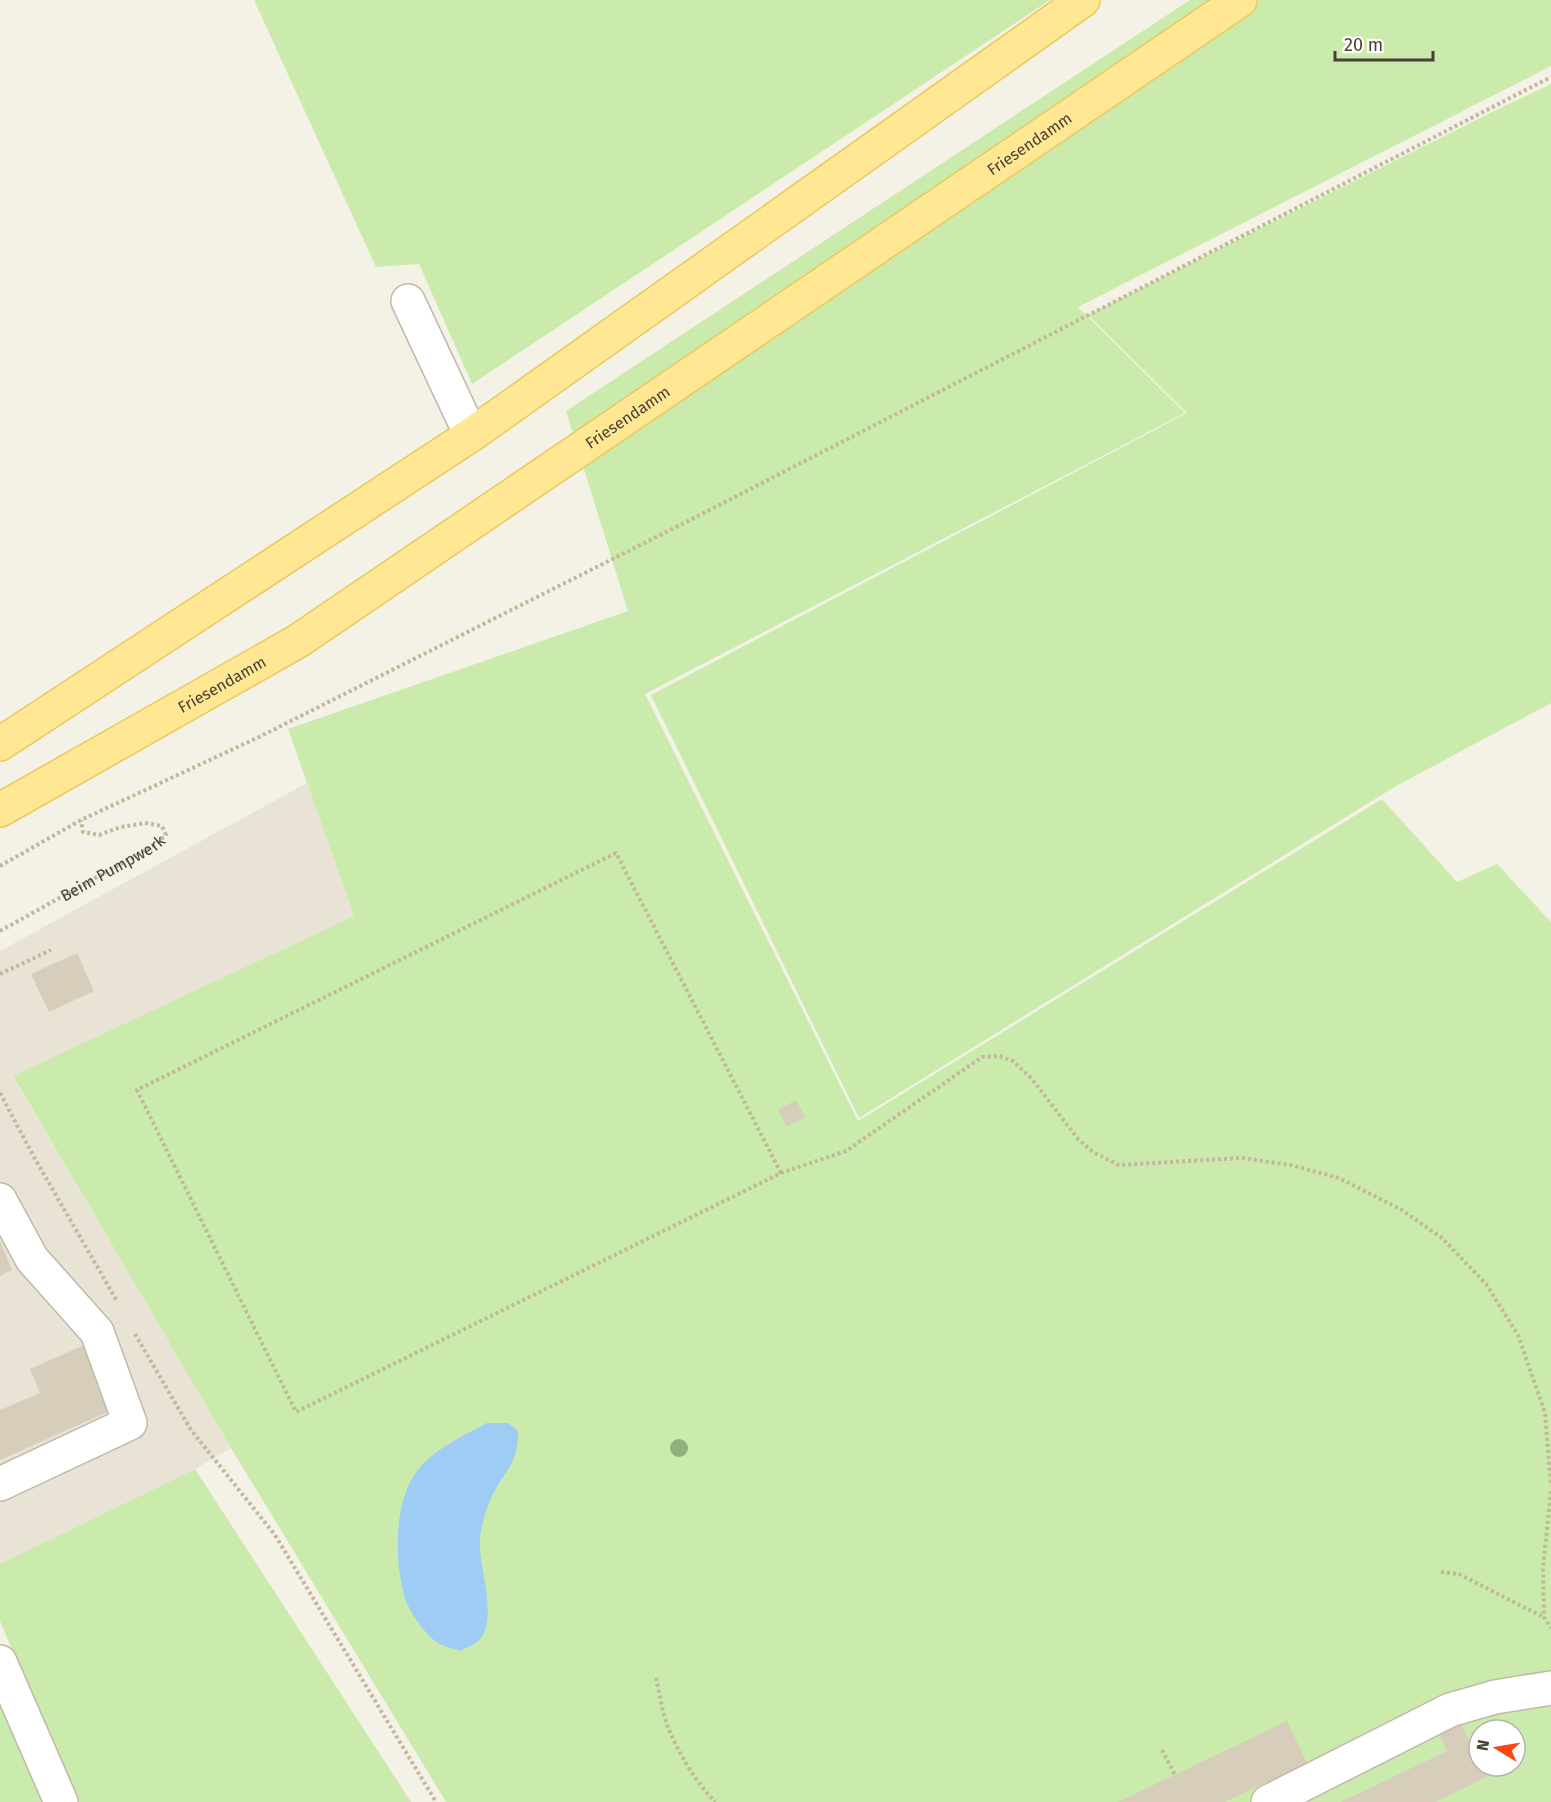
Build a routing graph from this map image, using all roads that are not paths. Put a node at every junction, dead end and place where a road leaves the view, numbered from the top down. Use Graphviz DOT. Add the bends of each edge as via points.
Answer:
graph roads {
  1 [pos="1083,0"];
  2 [pos="1240,0"];
  3 [pos="408,301"];
  4 [pos="471,435"];
  5 [pos="0,744"];
  6 [pos="0,810"];
  7 [pos="0,1200"];
  8 [pos="0,1484"];
  9 [pos="0,1662"];
  10 [pos="1551,1688"];
  11 [pos="61,1802"];
  12 [pos="1268,1802"];
  1 -- 4 [label="main road"];
  2 -- 6 [label="main road, Friesendamm" via="298,641"];
  3 -- 4 [label="street"];
  4 -- 5 [label="main road"];
  7 -- 8 [label="street" via="32,1259 98,1332 130,1423"];
  9 -- 11 [label="street"];
  10 -- 12 [label="street" via="1495,1697 1450,1710"];
}
